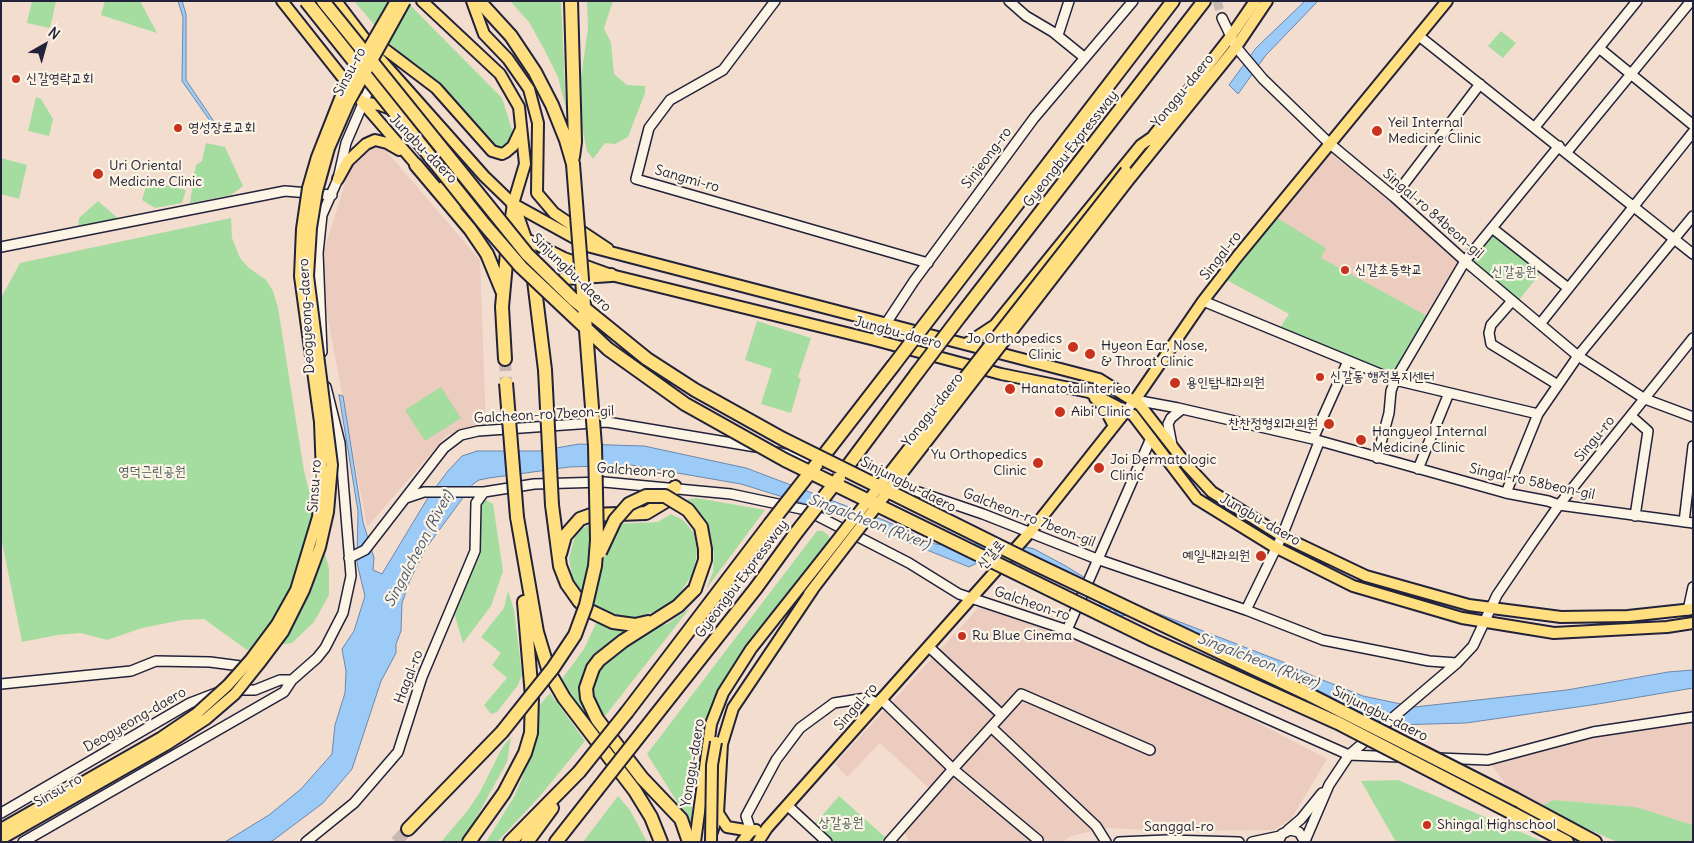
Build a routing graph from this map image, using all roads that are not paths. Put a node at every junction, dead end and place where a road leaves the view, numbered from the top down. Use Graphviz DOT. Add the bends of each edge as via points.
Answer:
graph roads {
  1 [pos="282,1"];
  2 [pos="306,1"];
  3 [pos="323,1"];
  4 [pos="336,1"];
  5 [pos="396,1"];
  6 [pos="405,1"];
  7 [pos="422,1"];
  8 [pos="472,1"];
  9 [pos="479,1"];
  10 [pos="571,1"];
  11 [pos="775,1"];
  12 [pos="1008,1"];
  13 [pos="1069,1"];
  14 [pos="1133,1"];
  15 [pos="1173,1"];
  16 [pos="1204,1"];
  17 [pos="1255,1"];
  18 [pos="1267,1"];
  19 [pos="1448,1"];
  20 [pos="1637,1"];
  21 [pos="1691,1"];
  22 [pos="1222,18"];
  23 [pos="358,30"];
  24 [pos="1058,35"];
  25 [pos="1231,36"];
  26 [pos="1419,36"];
  27 [pos="1236,46"];
  28 [pos="1599,48"];
  29 [pos="1085,58"];
  30 [pos="383,62"];
  31 [pos="1631,74"];
  32 [pos="1480,84"];
  33 [pos="362,102"];
  34 [pos="1693,125"];
  35 [pos="1535,127"];
  36 [pos="521,128"];
  37 [pos="1693,132"];
  38 [pos="1154,136"];
  39 [pos="1329,143"];
  40 [pos="1563,149"];
  41 [pos="412,161"];
  42 [pos="472,164"];
  43 [pos="572,164"];
  44 [pos="1129,174"];
  45 [pos="338,179"];
  46 [pos="285,191"];
  47 [pos="332,195"];
  48 [pos="1394,197"];
  49 [pos="513,204"];
  50 [pos="1633,206"];
  51 [pos="322,215"];
  52 [pos="1693,216"];
  53 [pos="1492,228"];
  54 [pos="509,230"];
  55 [pos="523,237"];
  56 [pos="1674,238"];
  57 [pos="1,247"];
  58 [pos="1693,254"];
  59 [pos="617,255"];
  60 [pos="1465,261"];
  61 [pos="928,263"];
  62 [pos="611,275"];
  63 [pos="1568,288"];
  64 [pos="503,293"];
  65 [pos="1512,300"];
  66 [pos="1203,301"];
  67 [pos="887,322"];
  68 [pos="1540,324"];
  69 [pos="1693,338"];
  70 [pos="875,340"];
  71 [pos="966,344"];
  72 [pos="1578,356"];
  73 [pos="505,359"];
  74 [pos="1348,361"];
  75 [pos="545,370"];
  76 [pos="1395,380"];
  77 [pos="506,382"];
  78 [pos="1558,385"];
  79 [pos="1089,392"];
  80 [pos="1449,393"];
  81 [pos="1644,399"];
  82 [pos="1135,400"];
  83 [pos="1182,409"];
  84 [pos="1126,411"];
  85 [pos="1538,414"];
  86 [pos="1631,416"];
  87 [pos="1693,418"];
  88 [pos="1114,426"];
  89 [pos="1151,438"];
  90 [pos="1316,440"];
  91 [pos="1172,445"];
  92 [pos="1693,446"];
  93 [pos="1377,458"];
  94 [pos="1418,469"];
  95 [pos="675,487"];
  96 [pos="484,492"];
  97 [pos="1506,493"];
  98 [pos="406,498"];
  99 [pos="1560,505"];
  100 [pos="1635,516"];
  101 [pos="517,517"];
  102 [pos="1689,522"];
  103 [pos="1029,533"];
  104 [pos="1282,536"];
  105 [pos="1276,547"];
  106 [pos="831,556"];
  107 [pos="349,558"];
  108 [pos="1097,559"];
  109 [pos="560,566"];
  110 [pos="595,566"];
  111 [pos="1693,587"];
  112 [pos="813,589"];
  113 [pos="974,595"];
  114 [pos="1489,609"];
  115 [pos="1246,610"];
  116 [pos="1691,610"];
  117 [pos="667,613"];
  118 [pos="1483,622"];
  119 [pos="1693,622"];
  120 [pos="1069,626"];
  121 [pos="929,647"];
  122 [pos="1457,663"];
  123 [pos="260,668"];
  124 [pos="292,680"];
  125 [pos="1,684"];
  126 [pos="879,701"];
  127 [pos="1002,715"];
  128 [pos="1693,717"];
  129 [pos="991,727"];
  130 [pos="1150,750"];
  131 [pos="1352,751"];
  132 [pos="953,769"];
  133 [pos="579,772"];
  134 [pos="1329,785"];
  135 [pos="788,806"];
  136 [pos="582,809"];
  137 [pos="1,813"];
  138 [pos="718,813"];
  139 [pos="1,828"];
  140 [pos="767,828"];
  141 [pos="408,829"];
  142 [pos="751,831"];
  143 [pos="1282,836"];
  144 [pos="1,839"];
  145 [pos="1038,840"];
  146 [pos="23,842"];
  147 [pos="306,842"];
  148 [pos="469,842"];
  149 [pos="510,842"];
  150 [pos="527,842"];
  151 [pos="556,842"];
  152 [pos="566,842"];
  153 [pos="662,842"];
  154 [pos="689,842"];
  155 [pos="695,842"];
  156 [pos="707,842"];
  157 [pos="711,842"];
  158 [pos="742,842"];
  159 [pos="758,842"];
  160 [pos="827,842"];
  161 [pos="889,842"];
  162 [pos="1106,842"];
  163 [pos="1119,842"];
  164 [pos="1239,842"];
  165 [pos="1252,842"];
  166 [pos="1305,842"];
  167 [pos="1567,842"];
  168 [pos="1595,842"];
  1 -- 33 [label="main road, Jungbu-daero"];
  2 -- 167 [label="highway, Sinjungbu-daero, bridge" via="521,267 608,349 685,404 785,460 1153,640 1338,723"];
  3 -- 168 [label="highway, Sinjungbu-daero, bridge" via="527,254 616,336 655,364 783,439 1306,693"];
  4 -- 23 [label="main road, Jungbu-daero"];
  5 -- 139 [label="main road, Sinsu-ro, bridge" via="342,96 308,188 300,276 320,422 322,474 318,517 296,590 277,624 251,659 196,714 162,737"];
  6 -- 144 [label="main road, Sinsu-ro, bridge" via="349,102 329,148 312,219 308,276 332,465 328,512 320,547 304,590 283,632 259,664 235,694 206,719"];
  7 -- 36 [label="main road" via="500,74 519,107"];
  8 -- 59 [label="main road" via="484,34 508,59 529,89 538,123 537,192 554,213"];
  9 -- 43 [label="highway" via="511,36 535,72 556,114"];
  10 -- 43 [label="highway" via="575,142"];
  11 -- 61 [label="street, Sangmi-ro" via="723,70 670,100 649,128 636,179"];
  12 -- 24 [label="street"];
  13 -- 24 [label="street"];
  14 -- 29 [label="street, Sinjeong-ro"];
  15 -- 133 [label="highway, Gyeongbu Expressway, bridge"];
  16 -- 136 [label="highway, Gyeongbu Expressway, bridge" via="961,315 756,588"];
  17 -- 25 [label="main road, Yonggu-daero"];
  18 -- 27 [label="main road, Yonggu-daero"];
  19 -- 26 [label="main road, Singal-ro"];
  20 -- 28 [label="street"];
  21 -- 31 [label="street"];
  22 -- 25 [label="street, Singal-ro 84beon-gil"];
  23 -- 30 [label="main road, Jungbu-daero"];
  23 -- 36 [label="main road" via="436,88 492,150 502,154 506,152 513,146"];
  24 -- 29 [label="street"];
  25 -- 27 [label="street, Singal-ro 84beon-gil"];
  25 -- 38 [label="main road, Yonggu-daero"];
  26 -- 32 [label="street"];
  26 -- 39 [label="main road, Singal-ro"];
  27 -- 39 [label="street, Singal-ro 84beon-gil" via="1259,74"];
  27 -- 44 [label="main road, Yonggu-daero"];
  28 -- 31 [label="street"];
  28 -- 35 [label="street"];
  29 -- 61 [label="street, Sinjeong-ro" via="1034,118"];
  30 -- 33 [label="street, Deogyeong-daero"];
  30 -- 42 [label="main road, Jungbu-daero"];
  31 -- 34 [label="street"];
  31 -- 40 [label="street"];
  32 -- 35 [label="street"];
  32 -- 48 [label="street"];
  33 -- 41 [label="main road, Jungbu-daero"];
  33 -- 42 [label="main road" via="400,112"];
  33 -- 45 [label="street, Deogyeong-daero" via="346,143"];
  35 -- 40 [label="street"];
  36 -- 49 [label="main road" via="525,164"];
  37 -- 50 [label="street"];
  38 -- 44 [label="main road, Yonggu-daero"];
  38 -- 71 [label="main road" via="1141,145 995,325"];
  39 -- 48 [label="street, Singal-ro 84beon-gil"];
  39 -- 66 [label="main road, Singal-ro"];
  40 -- 50 [label="street"];
  40 -- 53 [label="street"];
  41 -- 45 [label="main road" via="388,143 375,140 359,149"];
  41 -- 54 [label="main road, Jungbu-daero" via="453,198"];
  41 -- 64 [label="highway" via="470,229 487,254"];
  42 -- 49 [label="main road, Jungbu-daero"];
  43 -- 110 [label="highway, bridge" via="595,446"];
  44 -- 106 [label="main road, Yonggu-daero, bridge"];
  45 -- 47 [label="street, Deogyeong-daero"];
  46 -- 47 [label="street"];
  46 -- 51 [label="street" via="313,202"];
  46 -- 57 [label="street"];
  47 -- 51 [label="street, Deogyeong-daero"];
  48 -- 60 [label="street, Singal-ro 84beon-gil"];
  49 -- 54 [label="main road"];
  49 -- 55 [label="highway"];
  49 -- 59 [label="main road, Jungbu-daero" via="591,247"];
  50 -- 56 [label="street"];
  50 -- 63 [label="street"];
  51 -- 107 [label="street, Deogyeong-daero" via="318,253 322,373 340,443"];
  52 -- 56 [label="street"];
  53 -- 60 [label="street"];
  53 -- 63 [label="street"];
  54 -- 55 [label="main road, Jungbu-daero"];
  54 -- 64 [label="highway"];
  55 -- 62 [label="main road, Jungbu-daero" via="564,258"];
  55 -- 75 [label="highway" via="531,256"];
  56 -- 58 [label="street"];
  56 -- 72 [label="street"];
  59 -- 67 [label="main road, Jungbu-daero"];
  60 -- 65 [label="street, Singal-ro 84beon-gil"];
  60 -- 76 [label="street"];
  61 -- 67 [label="street, Sinjeong-ro"];
  62 -- 70 [label="main road, Jungbu-daero"];
  62 -- 75 [label="highway" via="566,278 552,284 547,291 544,299"];
  63 -- 68 [label="street"];
  64 -- 73 [label="highway"];
  65 -- 68 [label="street, Singal-ro 84beon-gil"];
  65 -- 78 [label="street" via="1491,325 1488,333 1491,344"];
  66 -- 74 [label="street"];
  66 -- 82 [label="main road, Singal-ro"];
  67 -- 70 [label="street, Sinjeong-ro"];
  67 -- 71 [label="main road, Jungbu-daero"];
  68 -- 72 [label="street, Singal-ro 84beon-gil"];
  69 -- 81 [label="street, Singu-ro"];
  70 -- 79 [label="main road, Jungbu-daero" via="1001,374"];
  71 -- 82 [label="main road, Jungbu-daero" via="1099,379"];
  72 -- 78 [label="street"];
  72 -- 81 [label="street, Singal-ro 84beon-gil"];
  74 -- 76 [label="street"];
  74 -- 90 [label="street"];
  75 -- 109 [label="highway, bridge" via="552,506"];
  76 -- 80 [label="street"];
  76 -- 93 [label="street"];
  77 -- 101 [label="highway, bridge"];
  78 -- 85 [label="street"];
  79 -- 84 [label="main road, Jungbu-daero"];
  79 -- 88 [label="main road" via="1104,407"];
  80 -- 85 [label="street"];
  80 -- 94 [label="street"];
  81 -- 86 [label="street, Singu-ro"];
  81 -- 87 [label="street, Singal-ro 84beon-gil"];
  82 -- 83 [label="street, Singal-ro 58beon-gil"];
  82 -- 84 [label="street, Singal-ro"];
  82 -- 91 [label="main road, Jungbu-daero"];
  83 -- 90 [label="street, Singal-ro 58beon-gil"];
  83 -- 91 [label="street" via="1168,424"];
  84 -- 88 [label="main road, Singal-ro"];
  84 -- 89 [label="main road, Jungbu-daero"];
  85 -- 97 [label="street"];
  86 -- 99 [label="street, Singu-ro"];
  86 -- 100 [label="street" via="1648,431"];
  88 -- 103 [label="main road, Singal-ro"];
  89 -- 105 [label="main road, Jungbu-daero" via="1198,499"];
  89 -- 108 [label="street"];
  90 -- 93 [label="street, Singal-ro 58beon-gil"];
  90 -- 104 [label="street"];
  91 -- 104 [label="main road, Jungbu-daero" via="1212,492"];
  92 -- 102 [label="street"];
  93 -- 94 [label="street, Singal-ro 58beon-gil"];
  94 -- 97 [label="street, Singal-ro 58beon-gil"];
  95 -- 96 [label="street, Galcheon-ro" via="604,482 534,484"];
  95 -- 109 [label="highway" via="666,501 646,513 591,515 580,519 562,542"];
  95 -- 113 [label="street, Galcheon-ro" via="731,494 806,510 909,563 947,588"];
  96 -- 98 [label="street, Galcheon-ro" via="424,492"];
  96 -- 147 [label="street, Hagal-ro" via="476,503 475,551 422,678 398,752 354,803"];
  97 -- 99 [label="street, Singal-ro 58beon-gil"];
  98 -- 103 [label="street, Galcheon-ro 7beon-gil" via="444,448 460,435 607,422 787,454 912,489"];
  98 -- 107 [label="street" via="365,550"];
  99 -- 100 [label="street, Singal-ro 58beon-gil"];
  99 -- 114 [label="street, Singu-ro"];
  100 -- 102 [label="street, Singal-ro 58beon-gil"];
  101 -- 148 [label="highway" via="532,696 530,733 525,753 504,793"];
  101 -- 153 [label="highway" via="537,632 549,672 564,698 635,792"];
  103 -- 108 [label="street, Galcheon-ro 7beon-gil"];
  103 -- 113 [label="main road, 신갈로, bridge"];
  104 -- 105 [label="street"];
  104 -- 114 [label="main road, Jungbu-daero" via="1366,576"];
  105 -- 115 [label="street"];
  105 -- 118 [label="main road, Jungbu-daero" via="1353,586"];
  106 -- 112 [label="main road, Yonggu-daero"];
  106 -- 155 [label="main road, Yonggu-daero" via="751,649 722,693 711,724"];
  107 -- 124 [label="street, Deogyeong-daero" via="348,594 336,629 317,658"];
  108 -- 115 [label="street, Galcheon-ro 7beon-gil"];
  108 -- 120 [label="street, bridge"];
  109 -- 117 [label="highway" via="573,594 588,610 600,616 623,624 635,624"];
  110 -- 117 [label="highway, bridge" via="610,528 622,510 646,496 665,496 688,510 701,527 705,560 695,589"];
  110 -- 141 [label="highway, bridge" via="575,635 553,668 502,732"];
  111 -- 116 [label="street"];
  112 -- 138 [label="main road" via="733,708 720,756"];
  112 -- 157 [label="main road, Yonggu-daero, bridge" via="738,687 726,709 716,742 712,774"];
  113 -- 120 [label="street, Galcheon-ro"];
  113 -- 121 [label="main road, Singal-ro"];
  114 -- 116 [label="main road, Jungbu-daero" via="1560,617 1628,616"];
  114 -- 118 [label="street, Singu-ro"];
  115 -- 122 [label="street, Galcheon-ro 7beon-gil" via="1323,640 1430,661"];
  117 -- 154 [label="highway" via="599,660 589,677 587,698 597,719 638,774 681,819"];
  118 -- 119 [label="main road, Jungbu-daero" via="1554,633 1667,627"];
  118 -- 122 [label="street, Singu-ro" via="1473,646"];
  120 -- 131 [label="street, Galcheon-ro"];
  121 -- 126 [label="main road, Singal-ro"];
  121 -- 127 [label="street"];
  122 -- 131 [label="street, Singu-ro, bridge"];
  123 -- 125 [label="street" via="210,662 156,661 131,671"];
  124 -- 137 [label="street, Deogyeong-daero" via="280,680 255,690 224,690 190,703"];
  124 -- 146 [label="street, Deogyeong-daero" via="284,692"];
  126 -- 132 [label="street"];
  126 -- 135 [label="main road, Singal-ro"];
  126 -- 142 [label="street" via="866,698 834,703 800,728 776,760 746,816"];
  127 -- 129 [label="street"];
  127 -- 130 [label="street" via="1021,694"];
  128 -- 131 [label="street" via="1593,732 1488,760"];
  129 -- 132 [label="street"];
  129 -- 162 [label="street" via="1096,826"];
  131 -- 134 [label="street, Singu-ro"];
  132 -- 145 [label="street"];
  132 -- 161 [label="street"];
  133 -- 149 [label="highway"];
  133 -- 150 [label="highway"];
  134 -- 143 [label="street"];
  134 -- 166 [label="street"];
  135 -- 140 [label="main road, Singal-ro"];
  135 -- 160 [label="street"];
  136 -- 151 [label="highway"];
  136 -- 152 [label="highway"];
  138 -- 142 [label="main road" via="727,827"];
  138 -- 156 [label="main road"];
  140 -- 142 [label="main road"];
  140 -- 159 [label="main road, Singal-ro"];
  142 -- 158 [label="main road"];
  143 -- 165 [label="street"];
  143 -- 166 [label="street" via="1299,832"];
  163 -- 164 [label="street, Sanggal-ro"];
}
